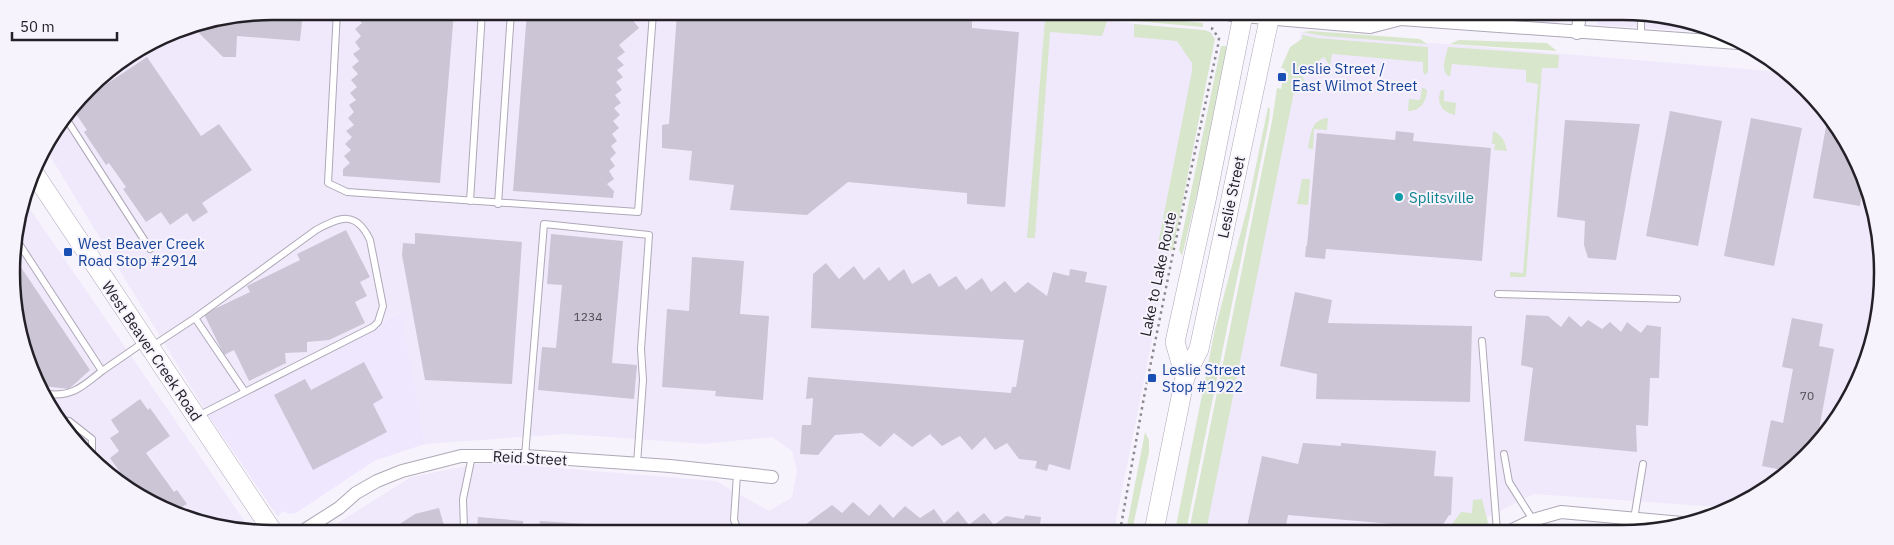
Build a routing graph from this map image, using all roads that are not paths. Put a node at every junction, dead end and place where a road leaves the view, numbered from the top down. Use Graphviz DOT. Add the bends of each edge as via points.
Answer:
graph roads {
  1 [pos="337,20"];
  2 [pos="481,20"];
  3 [pos="510,20"];
  4 [pos="652,20"];
  5 [pos="1238,20"];
  6 [pos="1268,20"];
  7 [pos="1306,20"];
  8 [pos="1388,20"];
  9 [pos="1430,20"];
  10 [pos="1579,20"];
  11 [pos="1641,21"];
  12 [pos="1577,33"];
  13 [pos="1640,35"];
  14 [pos="1724,42"];
  15 [pos="69,123"];
  16 [pos="38,179"];
  17 [pos="470,201"];
  18 [pos="498,204"];
  19 [pos="22,247"];
  20 [pos="150,249"];
  21 [pos="1498,294"];
  22 [pos="1677,299"];
  23 [pos="195,318"];
  24 [pos="1482,341"];
  25 [pos="148,345"];
  26 [pos="102,371"];
  27 [pos="1185,377"];
  28 [pos="245,392"];
  29 [pos="52,395"];
  30 [pos="196,417"];
  31 [pos="68,421"];
  32 [pos="92,449"];
  33 [pos="1504,454"];
  34 [pos="472,456"];
  35 [pos="525,456"];
  36 [pos="637,464"];
  37 [pos="1644,464"];
  38 [pos="737,474"];
  39 [pos="772,477"];
  40 [pos="1634,519"];
  41 [pos="1533,520"];
  42 [pos="1663,521"];
  43 [pos="267,525"];
  44 [pos="312,525"];
  45 [pos="464,525"];
  46 [pos="736,525"];
  47 [pos="1155,525"];
  48 [pos="1497,525"];
  49 [pos="1523,525"];
  1 -- 17 [label="lane" via="328,183 347,192"];
  2 -- 17 [label="lane"];
  3 -- 18 [label="lane"];
  4 -- 18 [label="lane" via="638,212"];
  5 -- 27 [label="main road, Leslie Street" via="1207,196 1175,342"];
  6 -- 27 [label="main road, Leslie Street" via="1199,349"];
  7 -- 8 [label="street" via="1370,27"];
  9 -- 12 [label="street"];
  10 -- 12 [label="street"];
  11 -- 13 [label="lane"];
  12 -- 13 [label="street"];
  13 -- 14 [label="street"];
  15 -- 20 [label="lane"];
  16 -- 25 [label="main road, West Beaver Creek Road"];
  17 -- 18 [label="lane"];
  19 -- 26 [label="lane"];
  21 -- 22 [label="lane"];
  23 -- 25 [label="lane"];
  23 -- 28 [label="lane"];
  23 -- 28 [label="lane" via="336,219 348,218 366,230 383,306 378,322"];
  24 -- 48 [label="lane"];
  25 -- 26 [label="lane"];
  25 -- 30 [label="main road, West Beaver Creek Road"];
  26 -- 29 [label="lane" via="77,391"];
  27 -- 47 [label="main road, Leslie Street"];
  28 -- 30 [label="lane"];
  30 -- 43 [label="main road, West Beaver Creek Road"];
  31 -- 32 [label="lane" via="92,439"];
  33 -- 41 [label="lane" via="1510,482"];
  34 -- 35 [label="street, Reid Street"];
  34 -- 44 [label="street, Reid Street" via="433,462 377,481"];
  34 -- 45 [label="lane" via="463,498"];
  35 -- 36 [label="street, Reid Street"];
  35 -- 36 [label="lane" via="544,224 649,236"];
  36 -- 38 [label="street, Reid Street"];
  37 -- 40 [label="lane"];
  38 -- 39 [label="street, Reid Street"];
  38 -- 46 [label="lane"];
  40 -- 41 [label="street" via="1561,512"];
  40 -- 42 [label="street"];
  41 -- 49 [label="street"];
}
